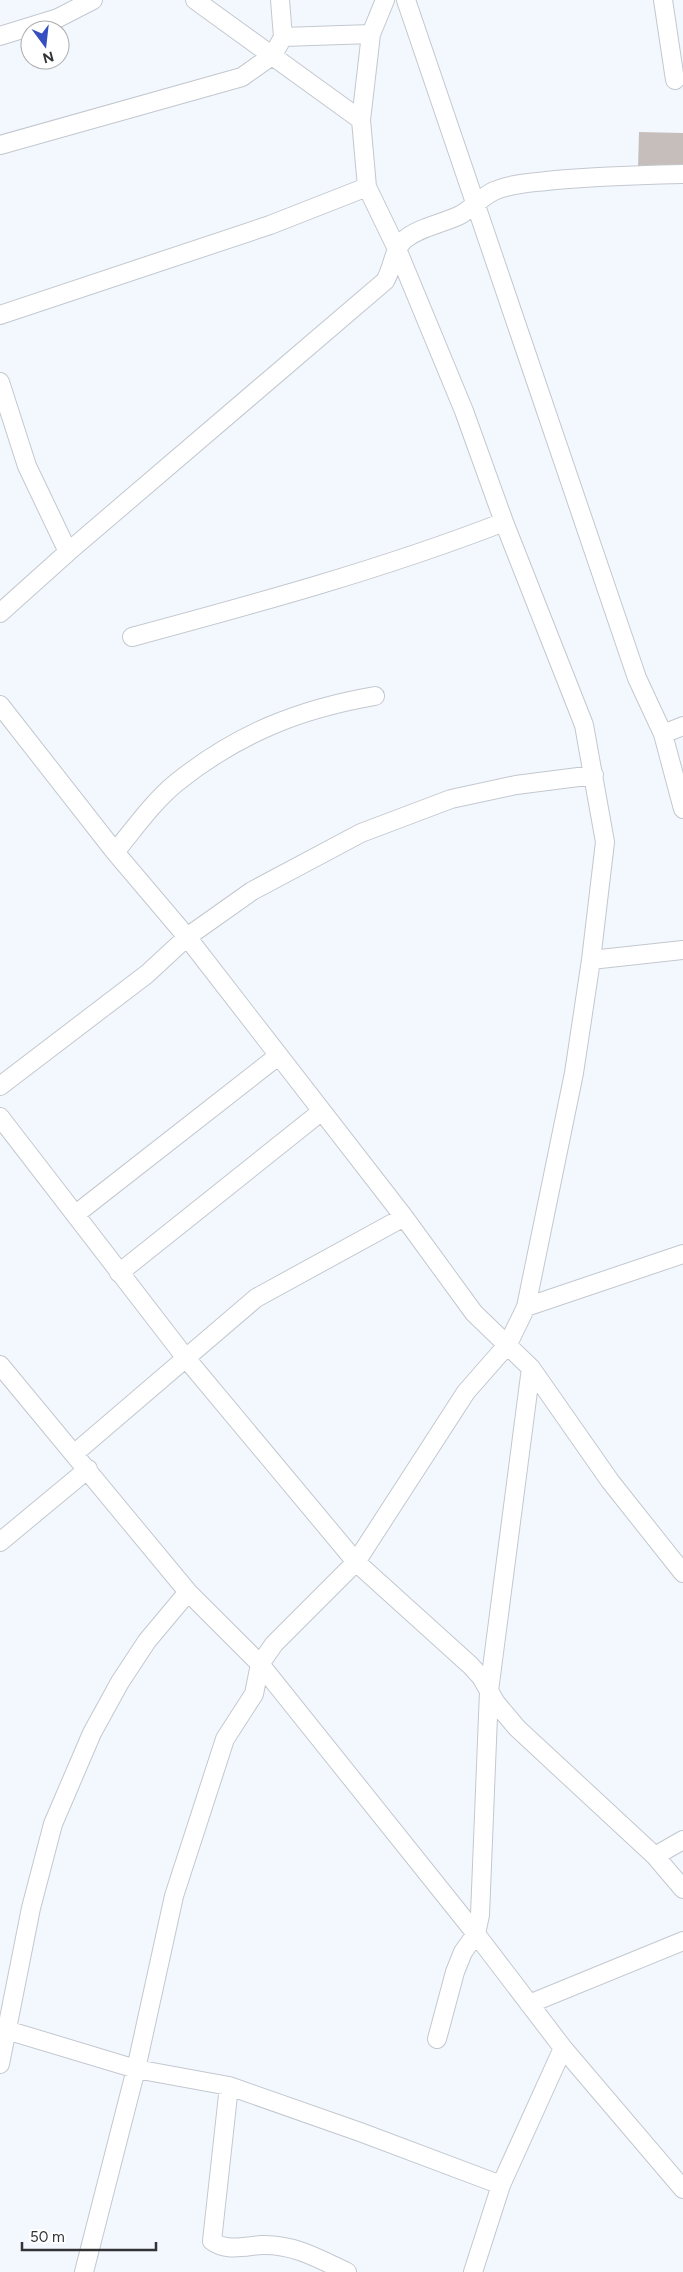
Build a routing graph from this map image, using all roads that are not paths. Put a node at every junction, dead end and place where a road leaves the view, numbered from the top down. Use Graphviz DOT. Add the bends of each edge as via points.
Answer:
graph roads {
  1 [pos="93,0"];
  2 [pos="195,0"];
  3 [pos="280,0"];
  4 [pos="385,0"];
  5 [pos="406,0"];
  6 [pos="664,0"];
  7 [pos="371,34"];
  8 [pos="0,36"];
  9 [pos="283,37"];
  10 [pos="273,55"];
  11 [pos="675,80"];
  12 [pos="361,120"];
  13 [pos="0,145"];
  14 [pos="683,174"];
  15 [pos="367,186"];
  16 [pos="476,202"];
  17 [pos="397,249"];
  18 [pos="0,315"];
  19 [pos="0,382"];
  20 [pos="504,522"];
  21 [pos="68,552"];
  22 [pos="0,613"];
  23 [pos="132,637"];
  24 [pos="375,696"];
  25 [pos="0,705"];
  26 [pos="682,724"];
  27 [pos="664,734"];
  28 [pos="594,775"];
  29 [pos="683,809"];
  30 [pos="116,852"];
  31 [pos="188,937"];
  32 [pos="683,950"];
  33 [pos="591,960"];
  34 [pos="278,1056"];
  35 [pos="0,1086"];
  36 [pos="322,1111"];
  37 [pos="0,1117"];
  38 [pos="76,1214"];
  39 [pos="404,1217"];
  40 [pos="683,1254"];
  41 [pos="119,1274"];
  42 [pos="526,1307"];
  43 [pos="508,1344"];
  44 [pos="185,1357"];
  45 [pos="0,1365"];
  46 [pos="531,1368"];
  47 [pos="75,1454"];
  48 [pos="88,1469"];
  49 [pos="0,1542"];
  50 [pos="356,1562"];
  51 [pos="683,1573"];
  52 [pos="188,1592"];
  53 [pos="260,1664"];
  54 [pos="489,1691"];
  55 [pos="683,1840"];
  56 [pos="655,1856"];
  57 [pos="683,1889"];
  58 [pos="476,1934"];
  59 [pos="683,1941"];
  60 [pos="529,2004"];
  61 [pos="3,2029"];
  62 [pos="437,2039"];
  63 [pos="563,2048"];
  64 [pos="0,2064"];
  65 [pos="136,2069"];
  66 [pos="229,2086"];
  67 [pos="501,2185"];
  68 [pos="683,2189"];
  69 [pos="84,2272"];
  70 [pos="346,2272"];
  71 [pos="473,2272"];
  1 -- 8 [label="street" via="58,18"];
  2 -- 10 [label="street"];
  3 -- 9 [label="street"];
  4 -- 7 [label="street"];
  5 -- 16 [label="street"];
  6 -- 11 [label="street"];
  7 -- 9 [label="street"];
  7 -- 12 [label="street"];
  9 -- 10 [label="street"];
  10 -- 12 [label="street"];
  10 -- 13 [label="street" via="242,77"];
  12 -- 15 [label="street"];
  14 -- 16 [label="street" via="600,175 513,185"];
  15 -- 17 [label="street"];
  15 -- 18 [label="street" via="270,225"];
  16 -- 17 [label="street" via="461,214 411,236"];
  16 -- 27 [label="street" via="637,678"];
  17 -- 20 [label="street" via="464,411"];
  17 -- 21 [label="street" via="385,281"];
  19 -- 21 [label="street" via="27,466"];
  20 -- 23 [label="street" via="342,578"];
  20 -- 28 [label="street" via="584,725"];
  21 -- 22 [label="street"];
  24 -- 30 [label="street" via="281,719 226,746 174,784"];
  25 -- 30 [label="street"];
  26 -- 27 [label="street"];
  27 -- 29 [label="street"];
  28 -- 31 [label="street" via="516,785 451,799 361,833 252,891"];
  28 -- 33 [label="street" via="605,842"];
  30 -- 31 [label="street"];
  31 -- 34 [label="street"];
  31 -- 35 [label="street" via="147,974"];
  32 -- 33 [label="street"];
  33 -- 42 [label="street" via="574,1073"];
  34 -- 36 [label="street"];
  34 -- 38 [label="street"];
  36 -- 39 [label="street"];
  36 -- 41 [label="street"];
  37 -- 38 [label="street"];
  38 -- 41 [label="street"];
  39 -- 43 [label="street" via="474,1312"];
  39 -- 44 [label="street" via="256,1298"];
  40 -- 42 [label="street"];
  41 -- 44 [label="street"];
  42 -- 43 [label="street"];
  43 -- 46 [label="street"];
  43 -- 50 [label="street" via="466,1392"];
  44 -- 47 [label="street"];
  44 -- 50 [label="street"];
  45 -- 47 [label="street"];
  46 -- 51 [label="street" via="610,1481"];
  46 -- 54 [label="street"];
  47 -- 48 [label="street"];
  48 -- 49 [label="street"];
  48 -- 52 [label="street"];
  50 -- 53 [label="street" via="274,1644"];
  50 -- 54 [label="street" via="470,1665"];
  52 -- 53 [label="street"];
  52 -- 61 [label="street" via="146,1641 120,1682 92,1733 53,1824"];
  53 -- 58 [label="street"];
  53 -- 65 [label="street" via="254,1694 225,1739 174,1896"];
  54 -- 56 [label="street" via="517,1728"];
  54 -- 58 [label="street" via="480,1915"];
  55 -- 56 [label="street"];
  56 -- 57 [label="street"];
  58 -- 60 [label="street"];
  58 -- 62 [label="street" via="463,1952 455,1972"];
  59 -- 60 [label="street"];
  60 -- 63 [label="street"];
  61 -- 64 [label="street"];
  61 -- 65 [label="street"];
  63 -- 67 [label="street"];
  63 -- 68 [label="street"];
  65 -- 66 [label="street"];
  65 -- 69 [label="street"];
  66 -- 67 [label="street"];
  66 -- 70 [label="street" via="212,2241 229,2248 284,2246 321,2258"];
  67 -- 71 [label="street"];
}
